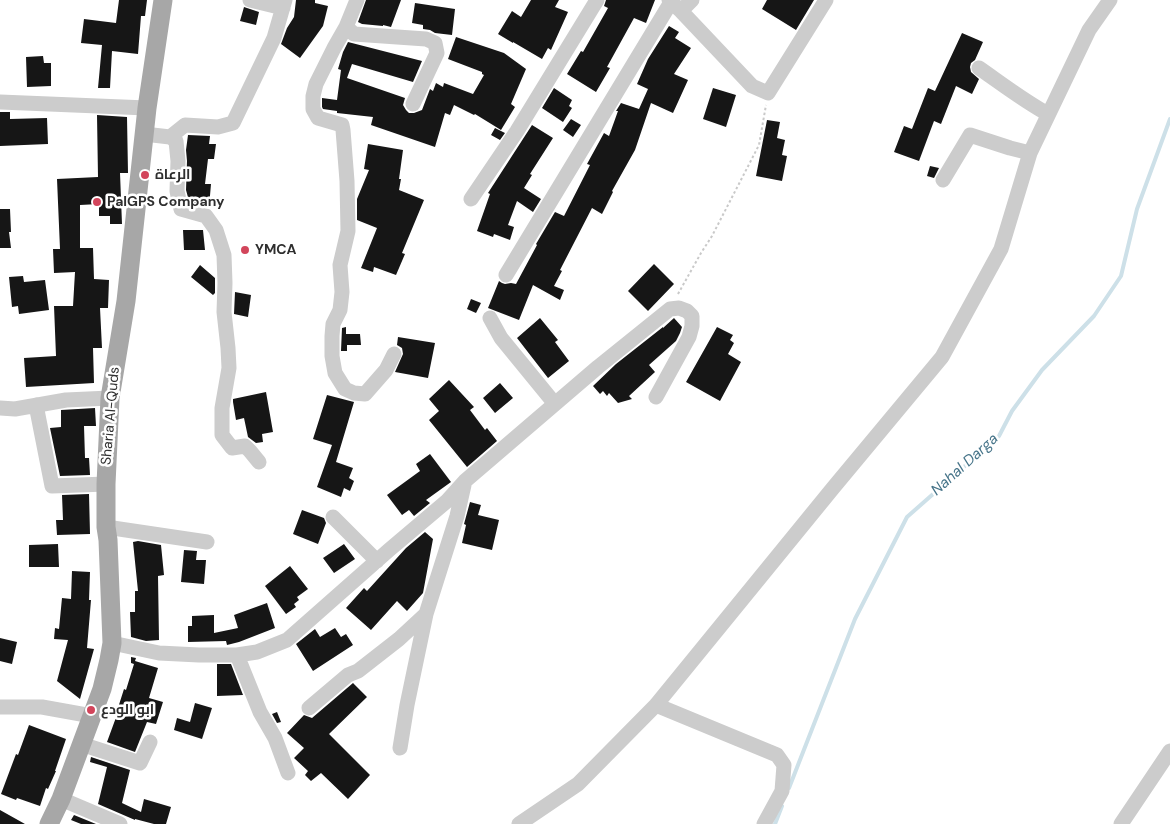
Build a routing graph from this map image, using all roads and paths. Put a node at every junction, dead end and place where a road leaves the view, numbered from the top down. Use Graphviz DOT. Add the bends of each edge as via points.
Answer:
graph roads {
  1 [pos="163,0"];
  2 [pos="250,0"];
  3 [pos="357,0"];
  4 [pos="596,0"];
  5 [pos="692,0"];
  6 [pos="826,0"];
  7 [pos="1110,0"];
  8 [pos="284,4"];
  9 [pos="673,4"];
  10 [pos="346,27"];
  11 [pos="979,68"];
  12 [pos="768,93"];
  13 [pos="0,102"];
  14 [pos="413,104"];
  15 [pos="147,108"];
  16 [pos="1048,114"];
  17 [pos="144,134"];
  18 [pos="170,137"];
  19 [pos="1030,152"];
  20 [pos="943,180"];
  21 [pos="471,199"];
  22 [pos="506,275"];
  23 [pos="670,309"];
  24 [pos="490,318"];
  25 [pos="394,354"];
  26 [pos="656,397"];
  27 [pos="110,398"];
  28 [pos="555,404"];
  29 [pos="36,405"];
  30 [pos="0,408"];
  31 [pos="259,462"];
  32 [pos="465,481"];
  33 [pos="106,484"];
  34 [pos="333,517"];
  35 [pos="106,528"];
  36 [pos="207,542"];
  37 [pos="378,561"];
  38 [pos="426,614"];
  39 [pos="112,643"];
  40 [pos="237,655"];
  41 [pos="656,705"];
  42 [pos="0,707"];
  43 [pos="309,708"];
  44 [pos="92,716"];
  45 [pos="150,742"];
  46 [pos="82,744"];
  47 [pos="400,748"];
  48 [pos="1170,751"];
  49 [pos="288,773"];
  50 [pos="61,799"];
  51 [pos="49,824"];
  52 [pos="120,824"];
  53 [pos="519,824"];
  54 [pos="764,824"];
  55 [pos="1121,824"];
  1 -- 15 [label="main road, Sharia Al-Quds"];
  2 -- 8 [label="street"];
  3 -- 10 [label="street"];
  4 -- 21 [label="street" via="517,131"];
  5 -- 9 [label="street"];
  6 -- 12 [label="street"];
  7 -- 16 [label="street" via="1089,30"];
  8 -- 18 [label="street" via="274,38 233,123 218,127 185,125"];
  9 -- 12 [label="street" via="752,86"];
  9 -- 22 [label="street"];
  10 -- 14 [label="street" via="354,34 426,39 435,43 438,52"];
  10 -- 25 [label="street" via="312,96 318,118 342,125 345,147 348,231 340,265 340,310 333,324 335,373 345,389 365,394 386,370"];
  11 -- 16 [label="street"];
  12 -- 23 [label="path" via="759,145"];
  13 -- 15 [label="street"];
  15 -- 17 [label="main road, Sharia Al-Quds"];
  16 -- 19 [label="street"];
  17 -- 18 [label="street"];
  17 -- 27 [label="main road, Sharia Al-Quds" via="126,301"];
  18 -- 31 [label="street" via="176,140 180,209 206,216 216,230 224,255 224,312 229,368 222,408 222,435 232,448 245,446"];
  19 -- 20 [label="street" via="970,135"];
  19 -- 41 [label="street" via="1001,249 942,357"];
  23 -- 26 [label="street" via="686,310 692,316 692,326"];
  23 -- 28 [label="street"];
  24 -- 28 [label="street" via="501,338"];
  27 -- 29 [label="street"];
  27 -- 33 [label="main road, Sharia Al-Quds"];
  28 -- 32 [label="street"];
  29 -- 30 [label="street"];
  29 -- 33 [label="street" via="52,486"];
  32 -- 37 [label="street" via="447,501"];
  32 -- 38 [label="street"];
  33 -- 35 [label="main road, Sharia Al-Quds"];
  34 -- 37 [label="street"];
  35 -- 36 [label="street"];
  35 -- 39 [label="main road, Sharia Al-Quds"];
  37 -- 40 [label="street" via="287,640 257,652"];
  38 -- 43 [label="street" via="399,639"];
  38 -- 47 [label="street"];
  39 -- 40 [label="street" via="158,653"];
  39 -- 44 [label="main road, Sharia Al-Quds" via="102,689"];
  40 -- 49 [label="street"];
  41 -- 53 [label="street" via="578,784"];
  41 -- 54 [label="street" via="777,755 784,765 782,791"];
  42 -- 44 [label="street" via="42,707"];
  44 -- 46 [label="main road, Sharia Al-Quds"];
  45 -- 46 [label="street" via="140,763"];
  46 -- 50 [label="main road, Sharia Al-Quds"];
  48 -- 55 [label="street"];
  50 -- 51 [label="main road, Sharia Al-Quds"];
  50 -- 52 [label="street"];
}
